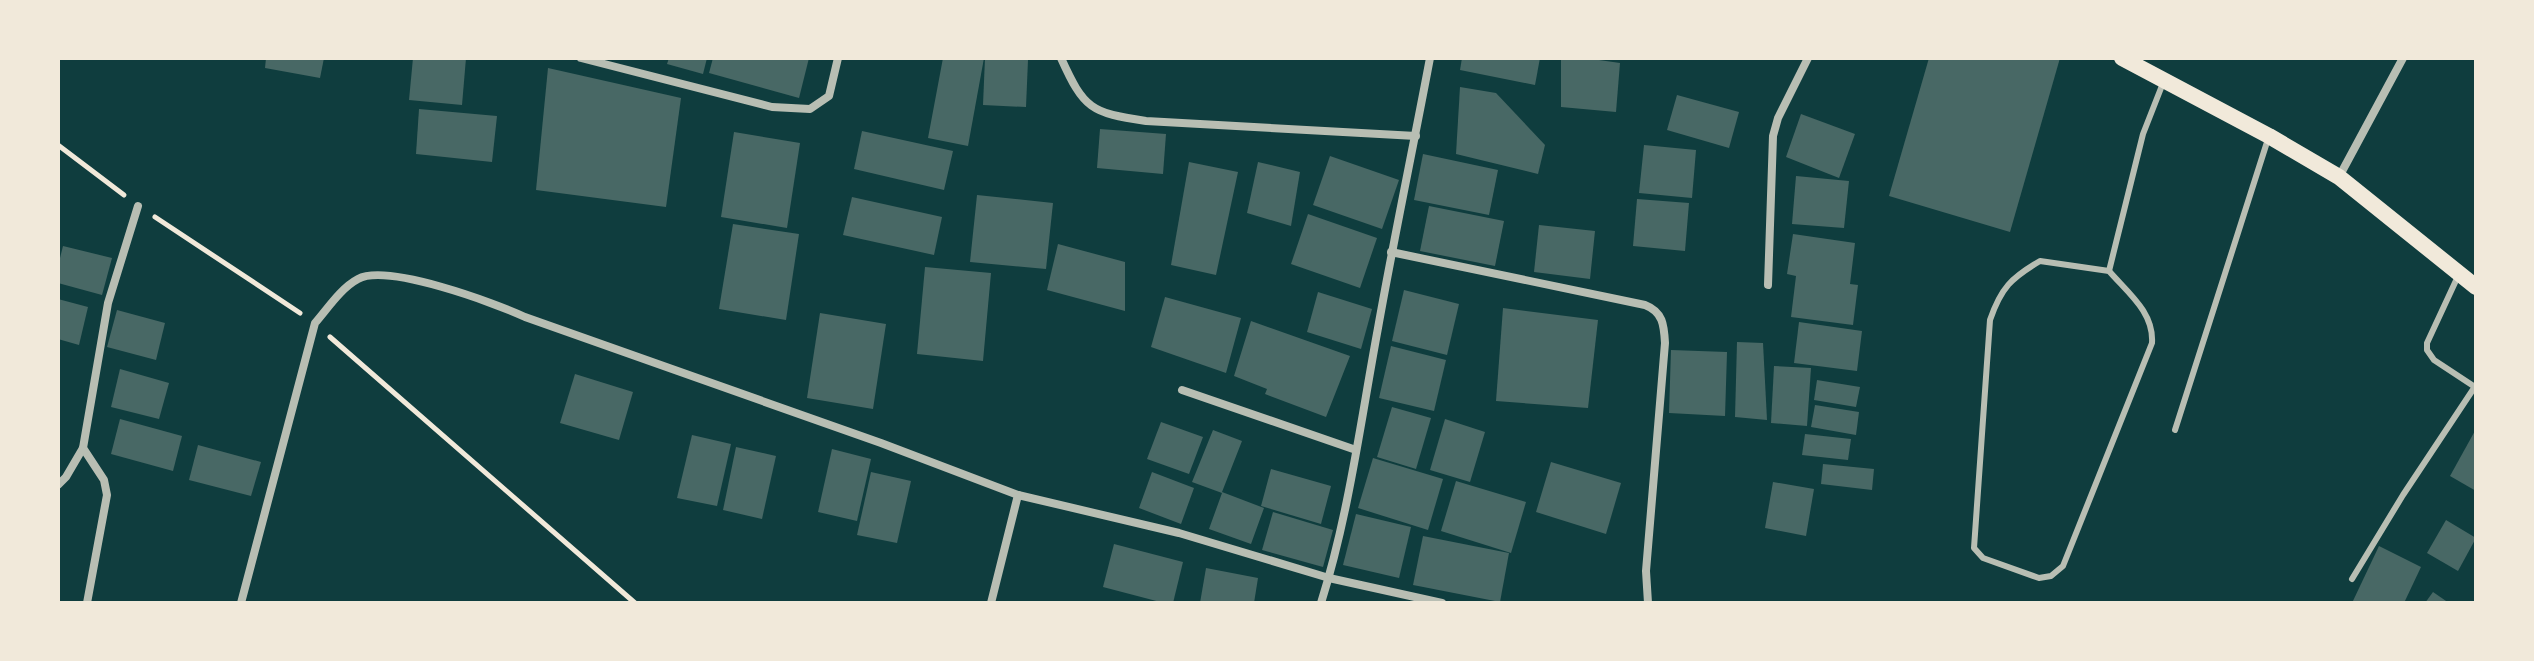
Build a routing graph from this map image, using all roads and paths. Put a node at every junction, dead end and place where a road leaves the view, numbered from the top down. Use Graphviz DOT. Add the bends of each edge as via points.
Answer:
graph roads {
  1 [pos="581,58"];
  2 [pos="838,58"];
  3 [pos="1061,58"];
  4 [pos="1430,58"];
  5 [pos="1808,58"];
  6 [pos="2122,58"];
  7 [pos="2403,58"];
  8 [pos="2164,79"];
  9 [pos="1416,136"];
  10 [pos="2269,136"];
  11 [pos="58,145"];
  12 [pos="2339,177"];
  13 [pos="138,206"];
  14 [pos="1391,252"];
  15 [pos="2109,271"];
  16 [pos="2460,273"];
  17 [pos="1768,285"];
  18 [pos="2476,287"];
  19 [pos="315,323"];
  20 [pos="2475,386"];
  21 [pos="1182,390"];
  22 [pos="2175,430"];
  23 [pos="83,448"];
  24 [pos="1356,450"];
  25 [pos="58,485"];
  26 [pos="1018,495"];
  27 [pos="1329,578"];
  28 [pos="2352,579"];
  29 [pos="87,603"];
  30 [pos="241,603"];
  31 [pos="635,603"];
  32 [pos="991,603"];
  33 [pos="1321,603"];
  34 [pos="1442,603"];
  35 [pos="1648,603"];
  1 -- 2 [label="street" via="772,107 810,109 829,96"];
  3 -- 9 [label="street" via="1087,104 1111,116"];
  4 -- 9 [label="street"];
  5 -- 17 [label="street" via="1773,136"];
  6 -- 8 [label="main road"];
  7 -- 12 [label="street"];
  8 -- 10 [label="main road"];
  8 -- 15 [label="lane" via="2143,134"];
  9 -- 14 [label="street"];
  10 -- 12 [label="main road"];
  10 -- 22 [label="lane"];
  11 -- 13 [label="path"];
  12 -- 16 [label="main road"];
  13 -- 19 [label="path"];
  13 -- 23 [label="street" via="108,303"];
  14 -- 24 [label="street"];
  14 -- 35 [label="street" via="1656,309 1665,343 1647,555"];
  15 -- 15 [label="lane" via="2040,261 2017,274 2001,292 1990,320 1974,548 1983,558 2039,578 2063,566 2152,343 2148,315"];
  16 -- 18 [label="main road"];
  16 -- 20 [label="lane" via="2427,350"];
  19 -- 26 [label="street" via="360,277 416,280 504,307"];
  19 -- 30 [label="street"];
  19 -- 31 [label="path"];
  20 -- 28 [label="lane"];
  21 -- 24 [label="street"];
  23 -- 25 [label="street"];
  23 -- 29 [label="street" via="104,480 107,495"];
  24 -- 27 [label="street"];
  26 -- 27 [label="street" via="1179,533"];
  26 -- 32 [label="street"];
  27 -- 33 [label="street"];
  27 -- 34 [label="street"];
}
